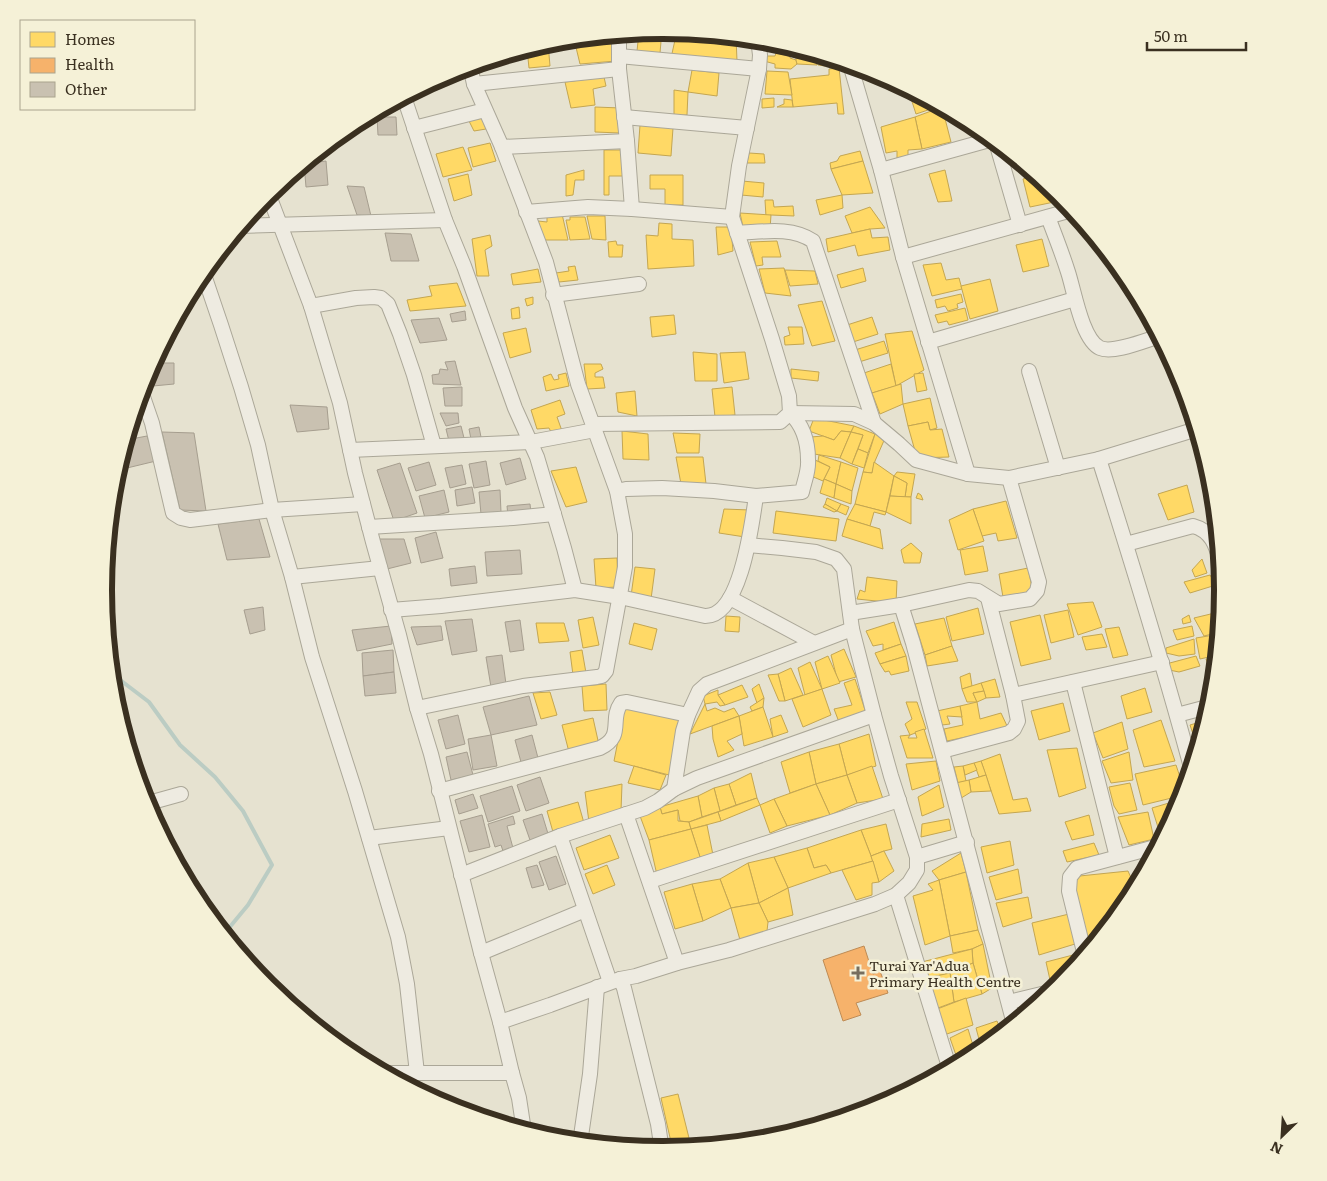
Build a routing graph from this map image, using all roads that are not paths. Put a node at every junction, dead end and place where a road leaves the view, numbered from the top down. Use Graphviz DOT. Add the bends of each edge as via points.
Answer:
graph roads {
  1 [pos="619,41"];
  2 [pos="759,47"];
  3 [pos="619,62"];
  4 [pos="759,68"];
  5 [pos="852,72"];
  6 [pos="472,73"];
  7 [pos="474,84"];
  8 [pos="406,103"];
  9 [pos="484,110"];
  10 [pos="624,117"];
  11 [pos="414,128"];
  12 [pos="747,128"];
  13 [pos="627,141"];
  14 [pos="983,142"];
  15 [pos="502,147"];
  16 [pos="999,153"];
  17 [pos="881,170"];
  18 [pos="271,202"];
  19 [pos="632,208"];
  20 [pos="526,212"];
  21 [pos="1065,212"];
  22 [pos="732,217"];
  23 [pos="1048,217"];
  24 [pos="444,220"];
  25 [pos="279,225"];
  26 [pos="1020,225"];
  27 [pos="250,226"];
  28 [pos="737,233"];
  29 [pos="903,257"];
  30 [pos="206,282"];
  31 [pos="639,284"];
  32 [pos="553,295"];
  33 [pos="1075,299"];
  34 [pos="310,306"];
  35 [pos="1154,338"];
  36 [pos="928,342"];
  37 [pos="1029,371"];
  38 [pos="145,403"];
  39 [pos="790,413"];
  40 [pos="874,423"];
  41 [pos="594,427"];
  42 [pos="1191,431"];
  43 [pos="531,442"];
  44 [pos="434,446"];
  45 [pos="350,450"];
  46 [pos="1099,459"];
  47 [pos="1058,468"];
  48 [pos="968,474"];
  49 [pos="1009,478"];
  50 [pos="617,491"];
  51 [pos="756,496"];
  52 [pos="363,504"];
  53 [pos="272,510"];
  54 [pos="554,514"];
  55 [pos="369,527"];
  56 [pos="1213,542"];
  57 [pos="1126,544"];
  58 [pos="748,545"];
  59 [pos="380,568"];
  60 [pos="292,577"];
  61 [pos="575,590"];
  62 [pos="620,597"];
  63 [pos="730,598"];
  64 [pos="988,598"];
  65 [pos="901,605"];
  66 [pos="392,610"];
  67 [pos="850,613"];
  68 [pos="852,629"];
  69 [pos="814,643"];
  70 [pos="1162,662"];
  71 [pos="1073,682"];
  72 [pos="1013,695"];
  73 [pos="417,708"];
  74 [pos="1202,709"];
  75 [pos="688,715"];
  76 [pos="874,716"];
  77 [pos="1177,716"];
  78 [pos="942,751"];
  79 [pos="1189,759"];
  80 [pos="674,789"];
  81 [pos="440,791"];
  82 [pos="181,794"];
  83 [pos="900,800"];
  84 [pos="154,802"];
  85 [pos="626,814"];
  86 [pos="448,828"];
  87 [pos="560,836"];
  88 [pos="369,838"];
  89 [pos="967,842"];
  90 [pos="1151,848"];
  91 [pos="917,857"];
  92 [pos="1117,858"];
  93 [pos="461,875"];
  94 [pos="650,881"];
  95 [pos="896,895"];
  96 [pos="585,910"];
  97 [pos="1083,948"];
  98 [pos="481,953"];
  99 [pos="677,963"];
  100 [pos="609,983"];
  101 [pos="1038,995"];
  102 [pos="1009,1002"];
  103 [pos="1012,1017"];
  104 [pos="500,1022"];
  105 [pos="948,1063"];
  106 [pos="396,1072"];
  107 [pos="417,1073"];
  108 [pos="512,1073"];
  109 [pos="523,1123"];
  110 [pos="581,1136"];
  111 [pos="661,1142"];
  1 -- 3 [label="street"];
  2 -- 4 [label="street"];
  3 -- 4 [label="street"];
  3 -- 7 [label="street"];
  3 -- 10 [label="street"];
  4 -- 12 [label="street"];
  5 -- 17 [label="street"];
  6 -- 7 [label="street"];
  7 -- 9 [label="street"];
  8 -- 11 [label="street"];
  9 -- 11 [label="street"];
  9 -- 15 [label="street"];
  10 -- 12 [label="street"];
  10 -- 13 [label="street"];
  11 -- 24 [label="street"];
  12 -- 22 [label="street"];
  13 -- 15 [label="street"];
  13 -- 19 [label="street"];
  14 -- 17 [label="street"];
  15 -- 20 [label="street"];
  16 -- 26 [label="street"];
  17 -- 29 [label="street"];
  18 -- 25 [label="street"];
  19 -- 20 [label="street" via="588,206"];
  19 -- 22 [label="street"];
  20 -- 32 [label="street" via="546,262"];
  21 -- 23 [label="street"];
  22 -- 28 [label="street"];
  23 -- 26 [label="street"];
  23 -- 33 [label="street"];
  24 -- 25 [label="street"];
  24 -- 43 [label="street"];
  25 -- 27 [label="street"];
  25 -- 34 [label="street"];
  26 -- 29 [label="street"];
  28 -- 39 [label="street" via="789,396"];
  28 -- 40 [label="street" via="788,231 813,241"];
  29 -- 36 [label="street"];
  30 -- 53 [label="street" via="255,436"];
  31 -- 32 [label="street"];
  32 -- 41 [label="street" via="578,384"];
  33 -- 35 [label="street" via="1092,341 1101,349 1114,350"];
  33 -- 36 [label="street"];
  34 -- 44 [label="street" via="374,297 388,304 414,375"];
  34 -- 45 [label="street" via="340,403"];
  36 -- 48 [label="street"];
  37 -- 47 [label="street"];
  38 -- 53 [label="street" via="173,513 190,520"];
  39 -- 40 [label="street" via="854,414"];
  39 -- 41 [label="street" via="780,422"];
  39 -- 51 [label="street" via="800,425 806,442 809,462 802,492"];
  40 -- 48 [label="street" via="916,460"];
  41 -- 43 [label="street"];
  41 -- 50 [label="street"];
  42 -- 46 [label="street"];
  43 -- 44 [label="street"];
  43 -- 54 [label="street"];
  44 -- 45 [label="street"];
  45 -- 52 [label="street"];
  46 -- 47 [label="street"];
  46 -- 57 [label="street"];
  47 -- 49 [label="street"];
  48 -- 49 [label="street"];
  49 -- 64 [label="street" via="1038,582 1037,592 1030,599 999,604"];
  50 -- 51 [label="street" via="662,488"];
  50 -- 62 [label="street" via="625,534 625,567"];
  51 -- 58 [label="street"];
  52 -- 53 [label="street"];
  52 -- 55 [label="street"];
  53 -- 60 [label="street"];
  54 -- 55 [label="street"];
  54 -- 61 [label="street"];
  55 -- 59 [label="street"];
  56 -- 57 [label="street" via="1207,532 1193,526"];
  57 -- 70 [label="street"];
  58 -- 63 [label="street"];
  58 -- 67 [label="street" via="816,552 836,559 844,569"];
  59 -- 60 [label="street"];
  59 -- 66 [label="street"];
  60 -- 88 [label="street" via="312,657"];
  61 -- 62 [label="street"];
  61 -- 66 [label="street"];
  62 -- 63 [label="street" via="705,616 718,613"];
  62 -- 73 [label="street" via="606,671 602,676 522,686"];
  63 -- 69 [label="street"];
  64 -- 65 [label="street" via="978,591 969,590"];
  64 -- 72 [label="street"];
  65 -- 67 [label="street"];
  65 -- 78 [label="street"];
  66 -- 73 [label="street"];
  67 -- 68 [label="street"];
  68 -- 69 [label="street"];
  68 -- 76 [label="street"];
  69 -- 75 [label="street" via="707,684 699,691"];
  70 -- 71 [label="street"];
  70 -- 77 [label="street"];
  71 -- 72 [label="street"];
  71 -- 92 [label="street"];
  72 -- 78 [label="street" via="1018,721 1014,729"];
  73 -- 81 [label="street"];
  74 -- 77 [label="street"];
  75 -- 80 [label="street"];
  75 -- 81 [label="street" via="621,703 614,736 609,744"];
  76 -- 80 [label="street"];
  76 -- 83 [label="street"];
  77 -- 79 [label="street"];
  78 -- 89 [label="street"];
  80 -- 85 [label="street" via="651,804"];
  81 -- 86 [label="street"];
  82 -- 84 [label="street"];
  83 -- 91 [label="street"];
  83 -- 94 [label="street"];
  85 -- 87 [label="street"];
  85 -- 94 [label="street"];
  86 -- 88 [label="street"];
  86 -- 93 [label="street"];
  87 -- 93 [label="street"];
  87 -- 96 [label="street"];
  88 -- 107 [label="street" via="398,937"];
  89 -- 91 [label="street"];
  89 -- 102 [label="street"];
  90 -- 92 [label="street"];
  91 -- 95 [label="street" via="917,870"];
  92 -- 97 [label="street" via="1077,868 1070,877 1069,891"];
  93 -- 98 [label="street"];
  94 -- 99 [label="street"];
  95 -- 99 [label="street" via="852,912"];
  95 -- 105 [label="street"];
  96 -- 98 [label="street"];
  96 -- 100 [label="street"];
  98 -- 104 [label="street"];
  99 -- 100 [label="street"];
  100 -- 104 [label="street"];
  100 -- 110 [label="street"];
  100 -- 111 [label="street" via="624,988"];
  101 -- 102 [label="street"];
  102 -- 103 [label="street"];
  104 -- 108 [label="street"];
  106 -- 107 [label="street"];
  107 -- 108 [label="street"];
  108 -- 109 [label="street"];
}
